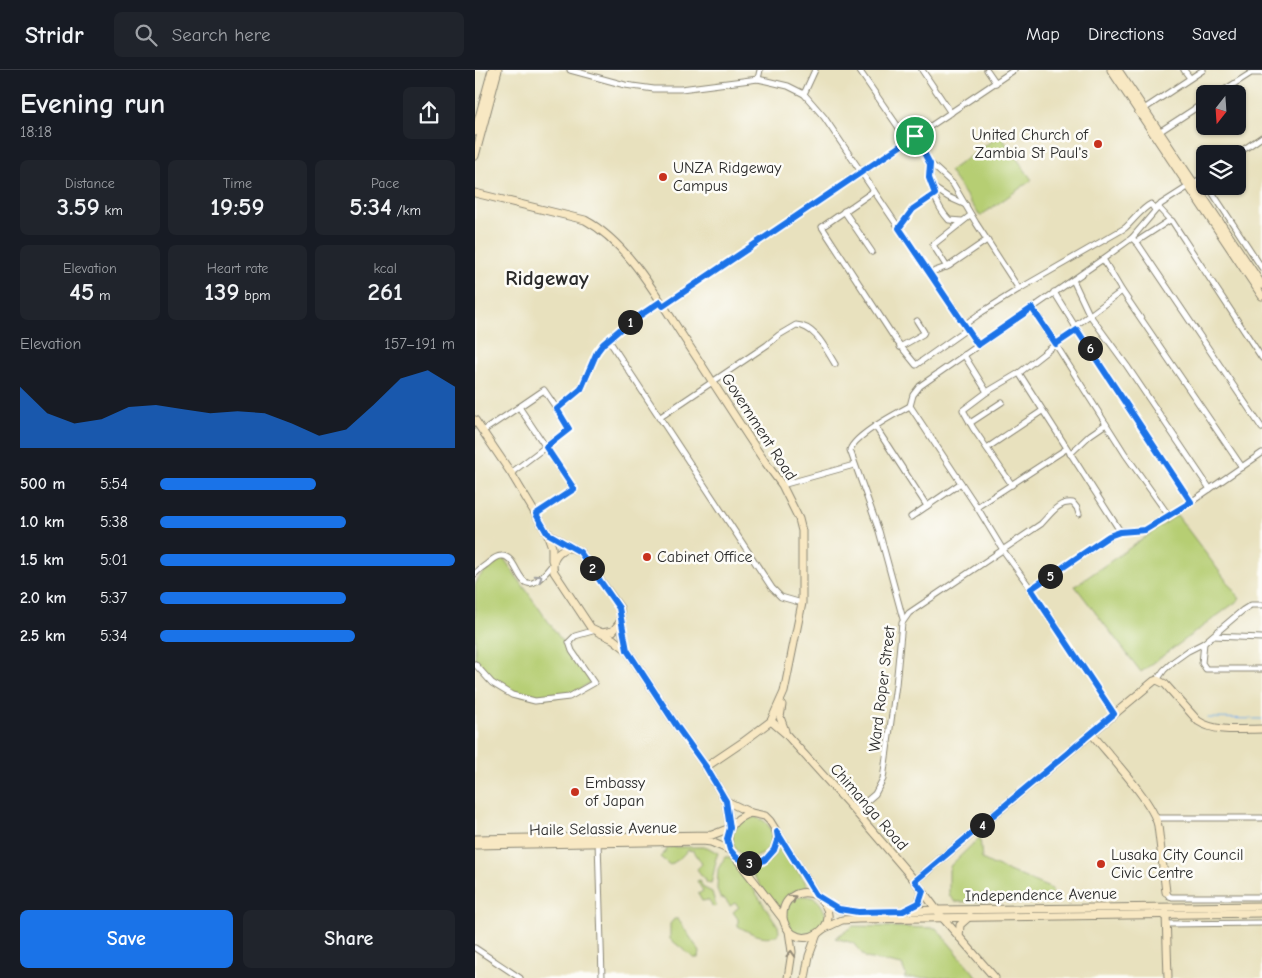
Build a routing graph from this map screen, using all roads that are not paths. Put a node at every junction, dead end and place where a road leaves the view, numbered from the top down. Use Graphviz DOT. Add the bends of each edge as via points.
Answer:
graph roads {
  1 [pos="492,70"];
  2 [pos="498,70"];
  3 [pos="570,70"];
  4 [pos="759,70"];
  5 [pos="815,70"];
  6 [pos="859,70"];
  7 [pos="922,70"];
  8 [pos="987,70"];
  9 [pos="1014,70"];
  10 [pos="1111,70"];
  11 [pos="1118,70"];
  12 [pos="1184,70"];
  13 [pos="1203,70"];
  14 [pos="1262,73"];
  15 [pos="1190,78"];
  16 [pos="758,79"];
  17 [pos="996,83"];
  18 [pos="1232,85"];
  19 [pos="803,94"];
  20 [pos="1196,108"];
  21 [pos="1144,109"];
  22 [pos="951,113"];
  23 [pos="475,132"];
  24 [pos="1159,132"];
  25 [pos="915,136"];
  26 [pos="1262,137"];
  27 [pos="908,141"];
  28 [pos="1246,148"];
  29 [pos="475,156"];
  30 [pos="930,164"];
  31 [pos="862,172"];
  32 [pos="1196,182"];
  33 [pos="1191,185"];
  34 [pos="874,191"];
  35 [pos="934,191"];
  36 [pos="475,193"];
  37 [pos="1214,195"];
  38 [pos="966,206"];
  39 [pos="1156,209"];
  40 [pos="845,211"];
  41 [pos="971,215"];
  42 [pos="1170,220"];
  43 [pos="963,221"];
  44 [pos="899,228"];
  45 [pos="987,240"];
  46 [pos="1134,240"];
  47 [pos="872,252"];
  48 [pos="1103,259"];
  49 [pos="947,267"];
  50 [pos="1262,268"];
  51 [pos="929,272"];
  52 [pos="1073,280"];
  53 [pos="1262,285"];
  54 [pos="1019,288"];
  55 [pos="1122,291"];
  56 [pos="1054,292"];
  57 [pos="1262,296"];
  58 [pos="661,304"];
  59 [pos="1032,308"];
  60 [pos="1089,314"];
  61 [pos="917,320"];
  62 [pos="965,327"];
  63 [pos="1076,328"];
  64 [pos="608,339"];
  65 [pos="1056,344"];
  66 [pos="978,345"];
  67 [pos="900,347"];
  68 [pos="964,355"];
  69 [pos="1262,358"];
  70 [pos="835,364"];
  71 [pos="1019,373"];
  72 [pos="713,381"];
  73 [pos="987,392"];
  74 [pos="1002,402"];
  75 [pos="909,406"];
  76 [pos="519,407"];
  77 [pos="557,409"];
  78 [pos="1042,410"];
  79 [pos="659,418"];
  80 [pos="475,420"];
  81 [pos="970,423"];
  82 [pos="1106,424"];
  83 [pos="875,426"];
  84 [pos="1262,428"];
  85 [pos="483,431"];
  86 [pos="546,447"];
  87 [pos="987,448"];
  88 [pos="1066,449"];
  89 [pos="1262,453"];
  90 [pos="1070,454"];
  91 [pos="854,465"];
  92 [pos="1242,467"];
  93 [pos="511,473"];
  94 [pos="961,483"];
  95 [pos="782,485"];
  96 [pos="1011,485"];
  97 [pos="1210,489"];
  98 [pos="1191,502"];
  99 [pos="927,506"];
  100 [pos="977,507"];
  101 [pos="536,514"];
  102 [pos="1079,514"];
  103 [pos="1169,516"];
  104 [pos="911,517"];
  105 [pos="1120,532"];
  106 [pos="547,533"];
  107 [pos="573,548"];
  108 [pos="1003,550"];
  109 [pos="552,565"];
  110 [pos="475,574"];
  111 [pos="1031,589"];
  112 [pos="802,603"];
  113 [pos="1262,604"];
  114 [pos="621,620"];
  115 [pos="903,620"];
  116 [pos="597,631"];
  117 [pos="1213,636"];
  118 [pos="1262,638"];
  119 [pos="1204,643"];
  120 [pos="627,650"];
  121 [pos="475,664"];
  122 [pos="1262,669"];
  123 [pos="1157,680"];
  124 [pos="781,700"];
  125 [pos="1114,714"];
  126 [pos="771,721"];
  127 [pos="1262,729"];
  128 [pos="785,733"];
  129 [pos="1091,734"];
  130 [pos="706,767"];
  131 [pos="726,801"];
  132 [pos="855,812"];
  133 [pos="751,813"];
  134 [pos="1157,818"];
  135 [pos="1262,818"];
  136 [pos="730,828"];
  137 [pos="777,832"];
  138 [pos="475,839"];
  139 [pos="597,840"];
  140 [pos="475,845"];
  141 [pos="730,850"];
  142 [pos="739,860"];
  143 [pos="915,881"];
  144 [pos="923,891"];
  145 [pos="1166,892"];
  146 [pos="816,895"];
  147 [pos="1262,897"];
  148 [pos="823,900"];
  149 [pos="1262,906"];
  150 [pos="903,911"];
  151 [pos="940,913"];
  152 [pos="1166,913"];
  153 [pos="1262,913"];
  154 [pos="970,916"];
  155 [pos="783,919"];
  156 [pos="1262,923"];
  157 [pos="1167,924"];
  158 [pos="789,931"];
  159 [pos="820,932"];
  160 [pos="959,937"];
  161 [pos="475,948"];
  162 [pos="520,978"];
  163 [pos="602,978"];
  164 [pos="788,978"];
  165 [pos="805,978"];
  166 [pos="995,978"];
  167 [pos="1168,978"];
  1 -- 23 [label="main road"];
  2 -- 29 [label="main road"];
  3 -- 16 [label="street" via="653,89 681,89"];
  4 -- 16 [label="street"];
  5 -- 19 [label="street"];
  6 -- 27 [label="street"];
  7 -- 22 [label="street"];
  8 -- 17 [label="street"];
  9 -- 17 [label="street"];
  10 -- 33 [label="main road"];
  11 -- 21 [label="main road"];
  12 -- 15 [label="street"];
  13 -- 15 [label="street"];
  14 -- 18 [label="street" via="1251,73"];
  15 -- 21 [label="street"];
  16 -- 19 [label="street" via="788,86"];
  17 -- 22 [label="street"];
  19 -- 31 [label="street" via="824,117"];
  20 -- 24 [label="street"];
  21 -- 24 [label="main road"];
  22 -- 25 [label="street"];
  24 -- 33 [label="main road"];
  25 -- 27 [label="street"];
  25 -- 30 [label="street"];
  26 -- 28 [label="street"];
  27 -- 31 [label="street"];
  30 -- 35 [label="street" via="929,177"];
  30 -- 38 [label="street" via="951,181"];
  31 -- 34 [label="street"];
  31 -- 58 [label="street"];
  32 -- 33 [label="street"];
  33 -- 39 [label="street"];
  33 -- 53 [label="main road"];
  33 -- 57 [label="main road"];
  34 -- 40 [label="street"];
  34 -- 44 [label="street"];
  35 -- 38 [label="street"];
  35 -- 43 [label="street" via="948,219"];
  35 -- 44 [label="street" via="913,209"];
  36 -- 58 [label="main road, Government Road" via="585,220 599,228 622,251"];
  37 -- 50 [label="street"];
  38 -- 41 [label="street"];
  39 -- 42 [label="street"];
  39 -- 46 [label="street"];
  39 -- 54 [label="street" via="1151,204 1144,208 1125,228"];
  40 -- 47 [label="street"];
  40 -- 67 [label="street" via="822,227"];
  41 -- 43 [label="street"];
  41 -- 45 [label="street"];
  42 -- 46 [label="street"];
  42 -- 69 [label="street"];
  43 -- 49 [label="street" via="933,245"];
  44 -- 51 [label="street"];
  45 -- 49 [label="street"];
  45 -- 54 [label="street"];
  46 -- 48 [label="street"];
  46 -- 84 [label="street"];
  48 -- 52 [label="street"];
  48 -- 55 [label="street"];
  49 -- 51 [label="street"];
  51 -- 62 [label="street"];
  52 -- 56 [label="street"];
  52 -- 60 [label="street"];
  54 -- 62 [label="street" via="981,312"];
  55 -- 60 [label="street"];
  55 -- 92 [label="street"];
  56 -- 59 [label="street"];
  56 -- 63 [label="street"];
  58 -- 64 [label="street"];
  58 -- 72 [label="main road, Government Road"];
  59 -- 65 [label="street"];
  59 -- 66 [label="street"];
  60 -- 63 [label="street"];
  60 -- 97 [label="street"];
  61 -- 67 [label="street" via="923,334"];
  62 -- 66 [label="street"];
  62 -- 67 [label="street" via="916,365"];
  63 -- 65 [label="street"];
  63 -- 98 [label="street"];
  64 -- 77 [label="street" via="597,352 581,389"];
  64 -- 79 [label="street"];
  65 -- 71 [label="street"];
  65 -- 82 [label="street"];
  66 -- 68 [label="street"];
  68 -- 73 [label="street"];
  68 -- 75 [label="street" via="920,386"];
  70 -- 72 [label="street" via="815,334 797,325"];
  71 -- 73 [label="street"];
  71 -- 78 [label="street"];
  72 -- 79 [label="street"];
  72 -- 95 [label="main road, Government Road"];
  73 -- 81 [label="street" via="963,410"];
  74 -- 81 [label="street"];
  75 -- 83 [label="street"];
  75 -- 94 [label="street"];
  76 -- 77 [label="street" via="544,390"];
  76 -- 85 [label="street"];
  76 -- 86 [label="street"];
  77 -- 86 [label="street" via="569,429"];
  78 -- 87 [label="street"];
  78 -- 88 [label="street"];
  79 -- 112 [label="street" via="772,588 781,597"];
  80 -- 85 [label="main road"];
  81 -- 87 [label="street"];
  82 -- 90 [label="street"];
  82 -- 103 [label="street"];
  83 -- 91 [label="street" via="851,447"];
  83 -- 99 [label="street"];
  85 -- 93 [label="main road"];
  86 -- 93 [label="street"];
  86 -- 101 [label="street" via="574,489"];
  87 -- 96 [label="street"];
  88 -- 90 [label="street"];
  88 -- 96 [label="street"];
  89 -- 92 [label="street"];
  90 -- 105 [label="street"];
  91 -- 95 [label="street"];
  91 -- 115 [label="street" via="879,531"];
  92 -- 97 [label="street"];
  93 -- 101 [label="main road"];
  94 -- 99 [label="street"];
  94 -- 100 [label="street"];
  95 -- 112 [label="main road, Government Road" via="802,532"];
  96 -- 100 [label="street"];
  97 -- 98 [label="street"];
  98 -- 103 [label="street"];
  99 -- 104 [label="street"];
  100 -- 108 [label="street"];
  101 -- 106 [label="main road"];
  102 -- 108 [label="street, Ward Roper Street" via="1073,503 1059,506 1041,524"];
  103 -- 105 [label="street" via="1145,530"];
  105 -- 111 [label="street"];
  106 -- 107 [label="main road"];
  106 -- 109 [label="main road" via="552,547"];
  107 -- 109 [label="main road" via="559,551"];
  107 -- 114 [label="main road" via="585,558 619,608"];
  108 -- 111 [label="street"];
  108 -- 115 [label="street, Ward Roper Street" via="909,612"];
  110 -- 109 [label="street, one-way" via="502,555 508,558 523,581 530,584 544,576"];
  109 -- 116 [label="main road" via="591,628"];
  111 -- 125 [label="street"];
  112 -- 124 [label="main road, Government Road"];
  113 -- 117 [label="street" via="1247,607"];
  114 -- 116 [label="main road" via="613,631"];
  114 -- 120 [label="main road"];
  115 -- 132 [label="street, Ward Roper Street" via="883,779 875,794"];
  116 -- 120 [label="main road"];
  116 -- 121 [label="street" via="575,636 569,642 594,683 569,697 535,700 513,695 492,683"];
  117 -- 118 [label="street"];
  117 -- 119 [label="street"];
  119 -- 122 [label="street" via="1202,663 1206,669"];
  119 -- 123 [label="street" via="1184,653"];
  120 -- 130 [label="main road"];
  123 -- 125 [label="main road"];
  123 -- 127 [label="main road" via="1165,684 1203,724 1216,728"];
  124 -- 126 [label="main road, Government Road"];
  124 -- 128 [label="main road"];
  125 -- 129 [label="main road"];
  126 -- 128 [label="main road, Chimanga Road"];
  126 -- 130 [label="main road, Government Road"];
  128 -- 132 [label="main road, Chimanga Road"];
  129 -- 134 [label="main road"];
  129 -- 143 [label="main road"];
  130 -- 131 [label="main road"];
  131 -- 133 [label="main road"];
  131 -- 136 [label="main road"];
  132 -- 143 [label="main road, Chimanga Road"];
  133 -- 136 [label="main road" via="738,818"];
  133 -- 137 [label="main road" via="765,816"];
  134 -- 135 [label="street"];
  134 -- 145 [label="main road"];
  136 -- 139 [label="main road, Haile Selassie Avenue" via="712,835"];
  136 -- 141 [label="main road" via="727,839"];
  137 -- 142 [label="main road" via="774,850 766,859 755,863"];
  137 -- 146 [label="main road"];
  138 -- 139 [label="main road, Haile Selassie Avenue"];
  139 -- 140 [label="main road, Haile Selassie Avenue"];
  139 -- 141 [label="main road, Haile Selassie Avenue" via="703,841"];
  139 -- 163 [label="street"];
  141 -- 142 [label="main road"];
  142 -- 155 [label="main road"];
  143 -- 144 [label="main road, Chimanga Road"];
  144 -- 150 [label="main road" via="919,903"];
  144 -- 151 [label="main road, Chimanga Road"];
  145 -- 147 [label="street" via="1172,897"];
  146 -- 148 [label="main road"];
  155 -- 146 [label="main road, one-way" via="789,898 802,892"];
  148 -- 150 [label="main road, Independence Avenue" via="839,909 858,912"];
  148 -- 159 [label="main road" via="828,912 826,924"];
  149 -- 151 [label="main road, Independence Avenue"];
  150 -- 151 [label="main road, Independence Avenue"];
  151 -- 154 [label="main road, Independence Avenue"];
  151 -- 159 [label="main road, Independence Avenue" via="842,920"];
  151 -- 160 [label="main road, Chimanga Road"];
  152 -- 153 [label="main road, Independence Avenue"];
  152 -- 154 [label="main road, Independence Avenue"];
  152 -- 157 [label="main road"];
  154 -- 160 [label="main road" via="960,925"];
  155 -- 158 [label="main road"];
  156 -- 157 [label="street"];
  157 -- 167 [label="main road"];
  158 -- 159 [label="main road" via="803,938"];
  164 -- 158 [label="main road, one-way" via="792,952"];
  159 -- 165 [label="main road" via="809,956"];
  160 -- 166 [label="main road, Chimanga Road"];
  161 -- 162 [label="street"];
}
